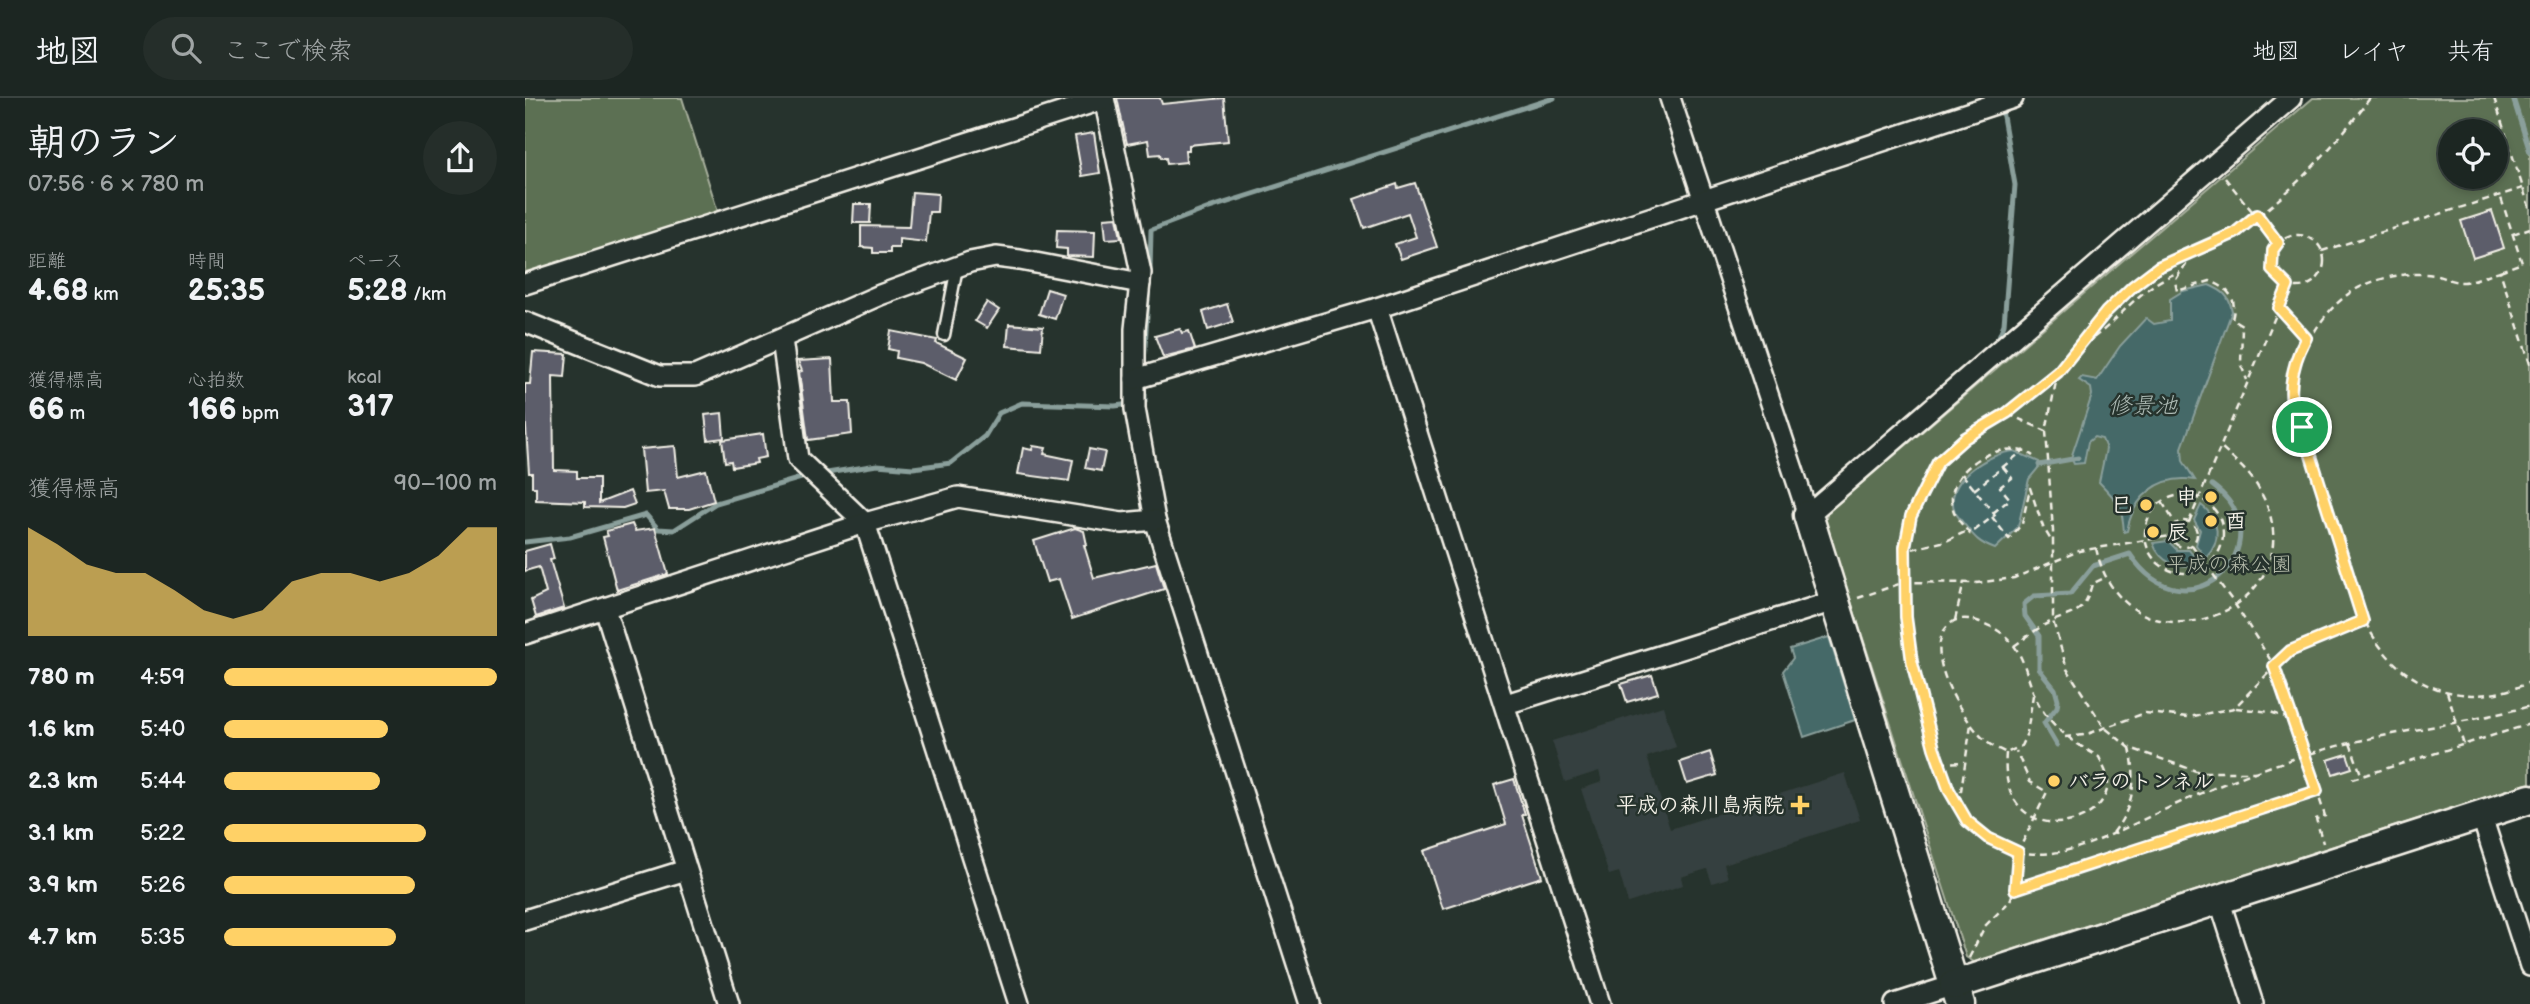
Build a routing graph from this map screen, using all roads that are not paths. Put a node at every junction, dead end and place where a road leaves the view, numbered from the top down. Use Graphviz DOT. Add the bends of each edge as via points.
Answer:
graph roads {
  1 [pos="1670,98"];
  2 [pos="2013,98"];
  3 [pos="2291,98"];
  4 [pos="1104,99"];
  5 [pos="1703,198"];
  6 [pos="957,266"];
  7 [pos="1140,283"];
  8 [pos="525,284"];
  9 [pos="1377,308"];
  10 [pos="525,322"];
  11 [pos="944,335"];
  12 [pos="782,339"];
  13 [pos="1135,379"];
  14 [pos="1808,515"];
  15 [pos="1155,520"];
  16 [pos="865,523"];
  17 [pos="1834,601"];
  18 [pos="605,609"];
  19 [pos="525,634"];
  20 [pos="1506,704"];
  21 [pos="2530,799"];
  22 [pos="2481,814"];
  23 [pos="686,870"];
  24 [pos="2219,899"];
  25 [pos="525,920"];
  26 [pos="2530,966"];
  27 [pos="1960,983"];
  28 [pos="729,1004"];
  29 [pos="1019,1004"];
  30 [pos="1310,1004"];
  31 [pos="1600,1004"];
  32 [pos="1895,1004"];
  33 [pos="2253,1004"];
  1 -- 5 [label="street"];
  2 -- 5 [label="street"];
  3 -- 14 [label="street"];
  4 -- 7 [label="street"];
  4 -- 8 [label="street"];
  5 -- 9 [label="street"];
  5 -- 14 [label="street"];
  6 -- 7 [label="street" via="996,257"];
  6 -- 11 [label="lane"];
  6 -- 12 [label="street"];
  7 -- 13 [label="street"];
  9 -- 13 [label="street"];
  9 -- 20 [label="street"];
  10 -- 12 [label="street" via="660,376 695,376"];
  12 -- 16 [label="street" via="798,459"];
  13 -- 15 [label="street" via="1140,447"];
  14 -- 17 [label="street"];
  15 -- 16 [label="street" via="1122,523 958,496"];
  15 -- 30 [label="street"];
  16 -- 18 [label="street"];
  16 -- 29 [label="street"];
  17 -- 20 [label="street"];
  17 -- 27 [label="street"];
  18 -- 19 [label="street"];
  18 -- 23 [label="street"];
  20 -- 31 [label="street"];
  21 -- 22 [label="street"];
  22 -- 24 [label="street"];
  22 -- 26 [label="street"];
  23 -- 25 [label="street"];
  23 -- 28 [label="street"];
  24 -- 27 [label="street"];
  24 -- 33 [label="street"];
  27 -- 32 [label="street"];
}
